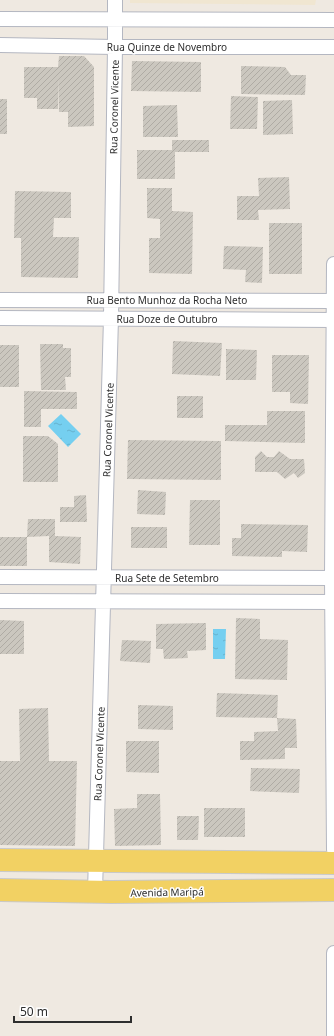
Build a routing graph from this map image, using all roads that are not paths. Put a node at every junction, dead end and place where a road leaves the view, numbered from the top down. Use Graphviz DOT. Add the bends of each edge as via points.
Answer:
graph roads {
  1 [pos="114,0"];
  2 [pos="0,19"];
  3 [pos="115,19"];
  4 [pos="334,20"];
  5 [pos="0,45"];
  6 [pos="115,47"];
  7 [pos="334,47"];
  8 [pos="334,264"];
  9 [pos="0,300"];
  10 [pos="112,300"];
  11 [pos="334,301"];
  12 [pos="0,318"];
  13 [pos="111,318"];
  14 [pos="334,320"];
  15 [pos="0,577"];
  16 [pos="104,577"];
  17 [pos="333,578"];
  18 [pos="0,601"];
  19 [pos="104,601"];
  20 [pos="333,602"];
  21 [pos="334,850"];
  22 [pos="0,860"];
  23 [pos="97,861"];
  24 [pos="334,863"];
  25 [pos="0,890"];
  26 [pos="334,890"];
  27 [pos="95,892"];
  28 [pos="334,953"];
  29 [pos="334,1036"];
  1 -- 3 [label="street, Rua Coronel Vicente"];
  2 -- 3 [label="street"];
  3 -- 4 [label="street"];
  3 -- 6 [label="street, Rua Coronel Vicente"];
  5 -- 6 [label="street, Rua Quinze de Novembro"];
  6 -- 7 [label="street, Rua Quinze de Novembro"];
  6 -- 10 [label="street, Rua Coronel Vicente"];
  8 -- 11 [label="street"];
  9 -- 10 [label="street, Rua Bento Munhoz da Rocha Neto"];
  10 -- 11 [label="street, Rua Bento Munhoz da Rocha Neto"];
  10 -- 13 [label="street, Rua Coronel Vicente"];
  11 -- 14 [label="street"];
  12 -- 13 [label="street, Rua Doze de Outubro"];
  13 -- 14 [label="street, Rua Doze de Outubro"];
  13 -- 16 [label="street, Rua Coronel Vicente"];
  14 -- 17 [label="street"];
  15 -- 16 [label="street, Rua Sete de Setembro"];
  16 -- 17 [label="street, Rua Sete de Setembro"];
  16 -- 19 [label="street, Rua Coronel Vicente"];
  17 -- 20 [label="street"];
  18 -- 19 [label="street"];
  19 -- 20 [label="street"];
  19 -- 23 [label="street, Rua Coronel Vicente"];
  20 -- 21 [label="street"];
  22 -- 23 [label="main road"];
  23 -- 24 [label="main road"];
  23 -- 27 [label="main road" via="89,868 89,877"];
  23 -- 27 [label="main road" via="104,868 104,877"];
  25 -- 27 [label="main road, Avenida Maripá"];
  26 -- 27 [label="main road, Avenida Maripá"];
  28 -- 29 [label="street"];
}
